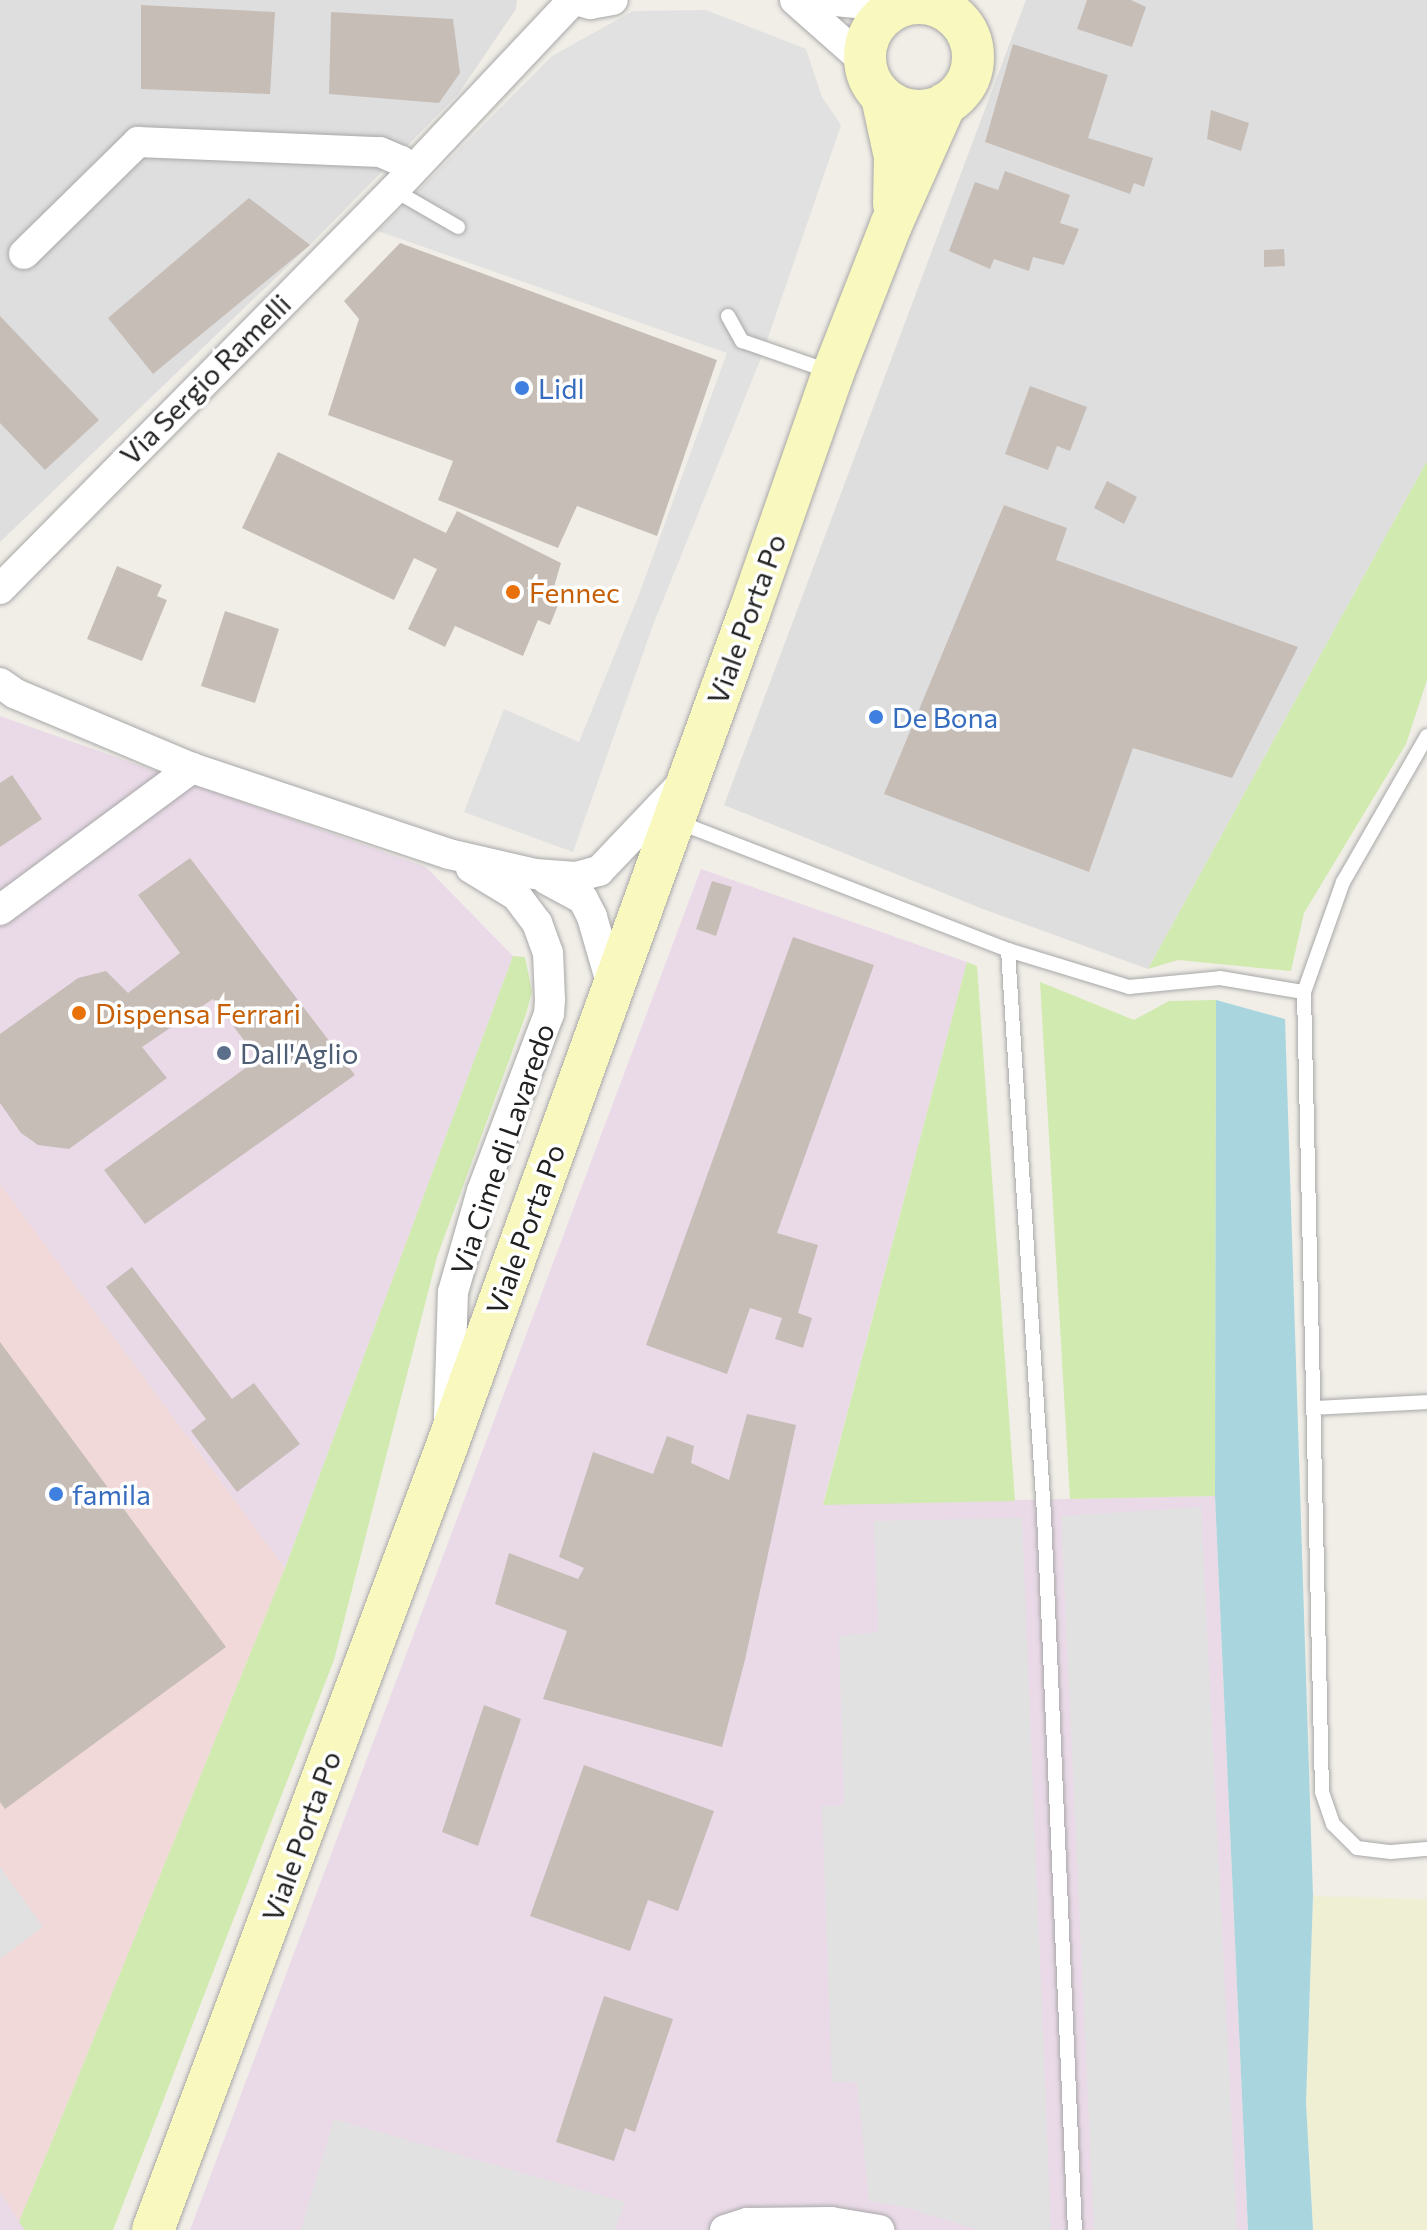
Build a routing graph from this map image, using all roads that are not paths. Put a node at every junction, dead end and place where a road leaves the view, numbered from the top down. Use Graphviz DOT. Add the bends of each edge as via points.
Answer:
graph roads {
  1 [pos="540,0"];
  2 [pos="575,0"];
  3 [pos="613,0"];
  4 [pos="795,0"];
  5 [pos="825,0"];
  6 [pos="928,2"];
  7 [pos="978,23"];
  8 [pos="526,54"];
  9 [pos="874,79"];
  10 [pos="945,104"];
  11 [pos="402,181"];
  12 [pos="891,225"];
  13 [pos="458,227"];
  14 [pos="24,254"];
  15 [pos="728,316"];
  16 [pos="833,373"];
  17 [pos="0,589"];
  18 [pos="0,683"];
  19 [pos="1427,736"];
  20 [pos="192,768"];
  21 [pos="691,774"];
  22 [pos="674,821"];
  23 [pos="449,854"];
  24 [pos="535,874"];
  25 [pos="0,910"];
  26 [pos="1008,950"];
  27 [pos="612,986"];
  28 [pos="1304,992"];
  29 [pos="1427,1402"];
  30 [pos="1313,1408"];
  31 [pos="448,1443"];
  32 [pos="1427,1849"];
  33 [pos="153,2230"];
  34 [pos="725,2230"];
  35 [pos="879,2230"];
  36 [pos="1075,2230"];
  1 -- 8 [label="street, Via Sergio Ramelli"];
  2 -- 3 [label="street"];
  2 -- 8 [label="street, Via Sergio Ramelli"];
  4 -- 9 [label="street"];
  5 -- 6 [label="street"];
  6 -- 7 [label="main road" via="952,14 970,39"];
  6 -- 9 [label="main road, Viale Porta Po" via="884,15 873,28"];
  7 -- 10 [label="main road, Viale Porta Po" via="966,83"];
  8 -- 11 [label="street, Via Sergio Ramelli"];
  9 -- 10 [label="main road" via="912,110"];
  9 -- 12 [label="main road, Viale Porta Po" via="895,157"];
  10 -- 12 [label="main road, Viale Porta Po"];
  11 -- 13 [label="lane"];
  11 -- 14 [label="street" via="401,161 380,152 138,142"];
  11 -- 17 [label="street, Via Sergio Ramelli"];
  12 -- 16 [label="main road, Viale Porta Po"];
  15 -- 16 [label="lane" via="742,341"];
  16 -- 21 [label="main road, Viale Porta Po"];
  18 -- 20 [label="street, Via Cime di Lavaredo"];
  19 -- 28 [label="lane" via="1343,882"];
  20 -- 23 [label="street, Via Cime di Lavaredo"];
  20 -- 25 [label="street"];
  21 -- 22 [label="main road, Viale Porta Po"];
  21 -- 24 [label="street, Via Cime di Lavaredo" via="599,871 576,877"];
  22 -- 26 [label="lane"];
  22 -- 27 [label="main road, Viale Porta Po"];
  23 -- 24 [label="street, Via Cime di Lavaredo"];
  23 -- 31 [label="street, Via Cime di Lavaredo" via="517,896 537,923 551,976 549,1014 482,1191 453,1292"];
  24 -- 27 [label="street, Via Cime di Lavaredo" via="583,899"];
  26 -- 28 [label="lane" via="1129,987 1220,978"];
  26 -- 36 [label="lane" via="1044,1515"];
  27 -- 31 [label="main road, Viale Porta Po"];
  28 -- 30 [label="lane"];
  29 -- 30 [label="lane"];
  30 -- 32 [label="lane" via="1322,1792 1333,1824 1357,1848"];
  31 -- 33 [label="main road, Viale Porta Po"];
  34 -- 35 [label="street" via="747,2223 831,2222"];
}
